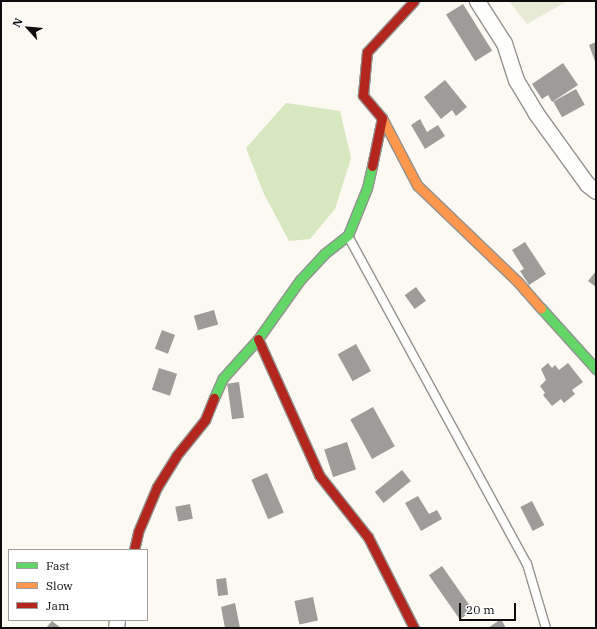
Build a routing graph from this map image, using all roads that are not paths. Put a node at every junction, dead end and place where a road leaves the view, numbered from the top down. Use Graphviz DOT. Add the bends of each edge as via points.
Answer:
graph roads {
  1 [pos="477,1"];
  2 [pos="412,2"];
  3 [pos="382,118"];
  4 [pos="596,191"];
  5 [pos="348,235"];
  6 [pos="258,339"];
  7 [pos="596,369"];
  8 [pos="134,549"];
  9 [pos="414,628"];
  10 [pos="546,628"];
  1 -- 4 [label="street" via="504,43 516,80 535,112 587,184"];
  2 -- 3 [label="street" via="367,52 362,95"];
  3 -- 5 [label="street" via="367,188"];
  3 -- 7 [label="street" via="417,185 518,282"];
  5 -- 6 [label="street" via="324,254 300,280"];
  5 -- 10 [label="lane" via="527,564"];
  6 -- 8 [label="street" via="223,378 205,420 176,456 157,487 138,532"];
  6 -- 9 [label="street" via="319,475 368,537"];
}
